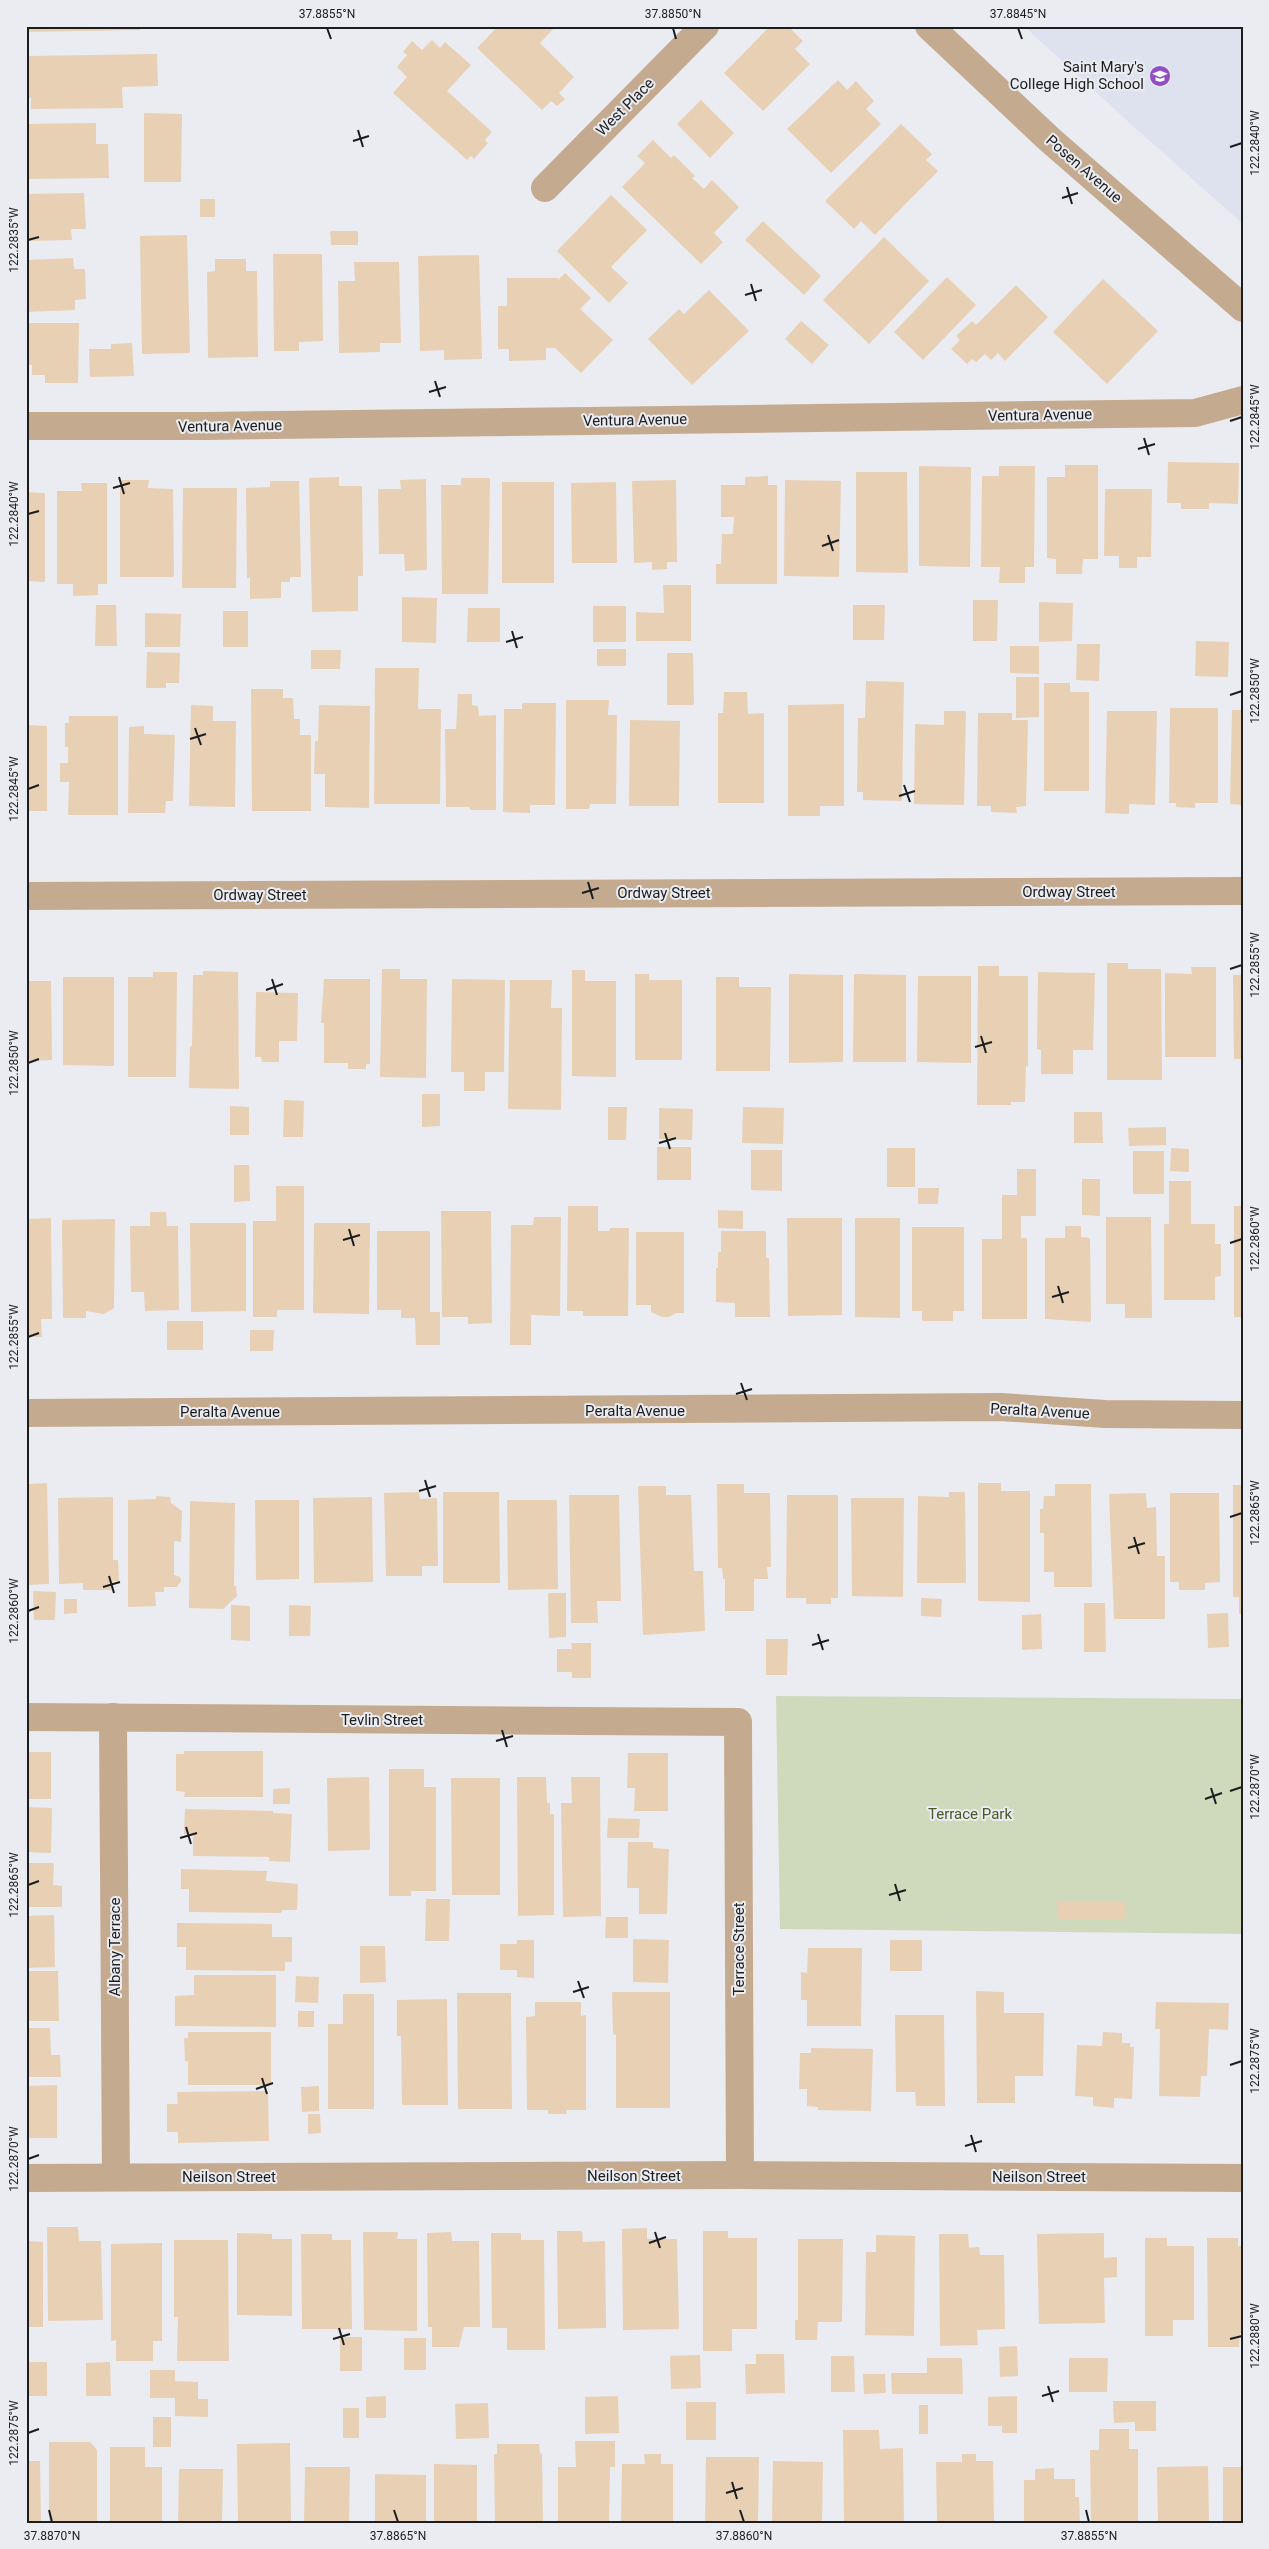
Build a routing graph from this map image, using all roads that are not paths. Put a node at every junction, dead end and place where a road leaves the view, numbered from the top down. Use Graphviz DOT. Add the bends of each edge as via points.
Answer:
graph roads {
  1 [pos="704,26"];
  2 [pos="929,26"];
  3 [pos="545,188"];
  4 [pos="1243,308"];
  5 [pos="1243,400"];
  6 [pos="26,426"];
  7 [pos="1243,891"];
  8 [pos="26,896"];
  9 [pos="26,1413"];
  10 [pos="1243,1415"];
  11 [pos="26,1717"];
  12 [pos="113,1718"];
  13 [pos="738,1722"];
  14 [pos="740,2176"];
  15 [pos="116,2177"];
  16 [pos="26,2178"];
  17 [pos="1243,2178"];
  1 -- 3 [label="street, West Place"];
  2 -- 4 [label="street, Posen Avenue" via="1049,139"];
  5 -- 6 [label="street, Ventura Avenue" via="1195,413"];
  7 -- 8 [label="street, Ordway Street"];
  9 -- 10 [label="street, Peralta Avenue" via="1000,1407 1105,1414"];
  11 -- 12 [label="street, Tevlin Street"];
  12 -- 13 [label="street, Tevlin Street"];
  12 -- 15 [label="street, Albany Terrace"];
  13 -- 14 [label="street, Terrace Street"];
  14 -- 15 [label="street, Neilson Street"];
  14 -- 17 [label="street, Neilson Street"];
  15 -- 16 [label="street, Neilson Street"];
}
